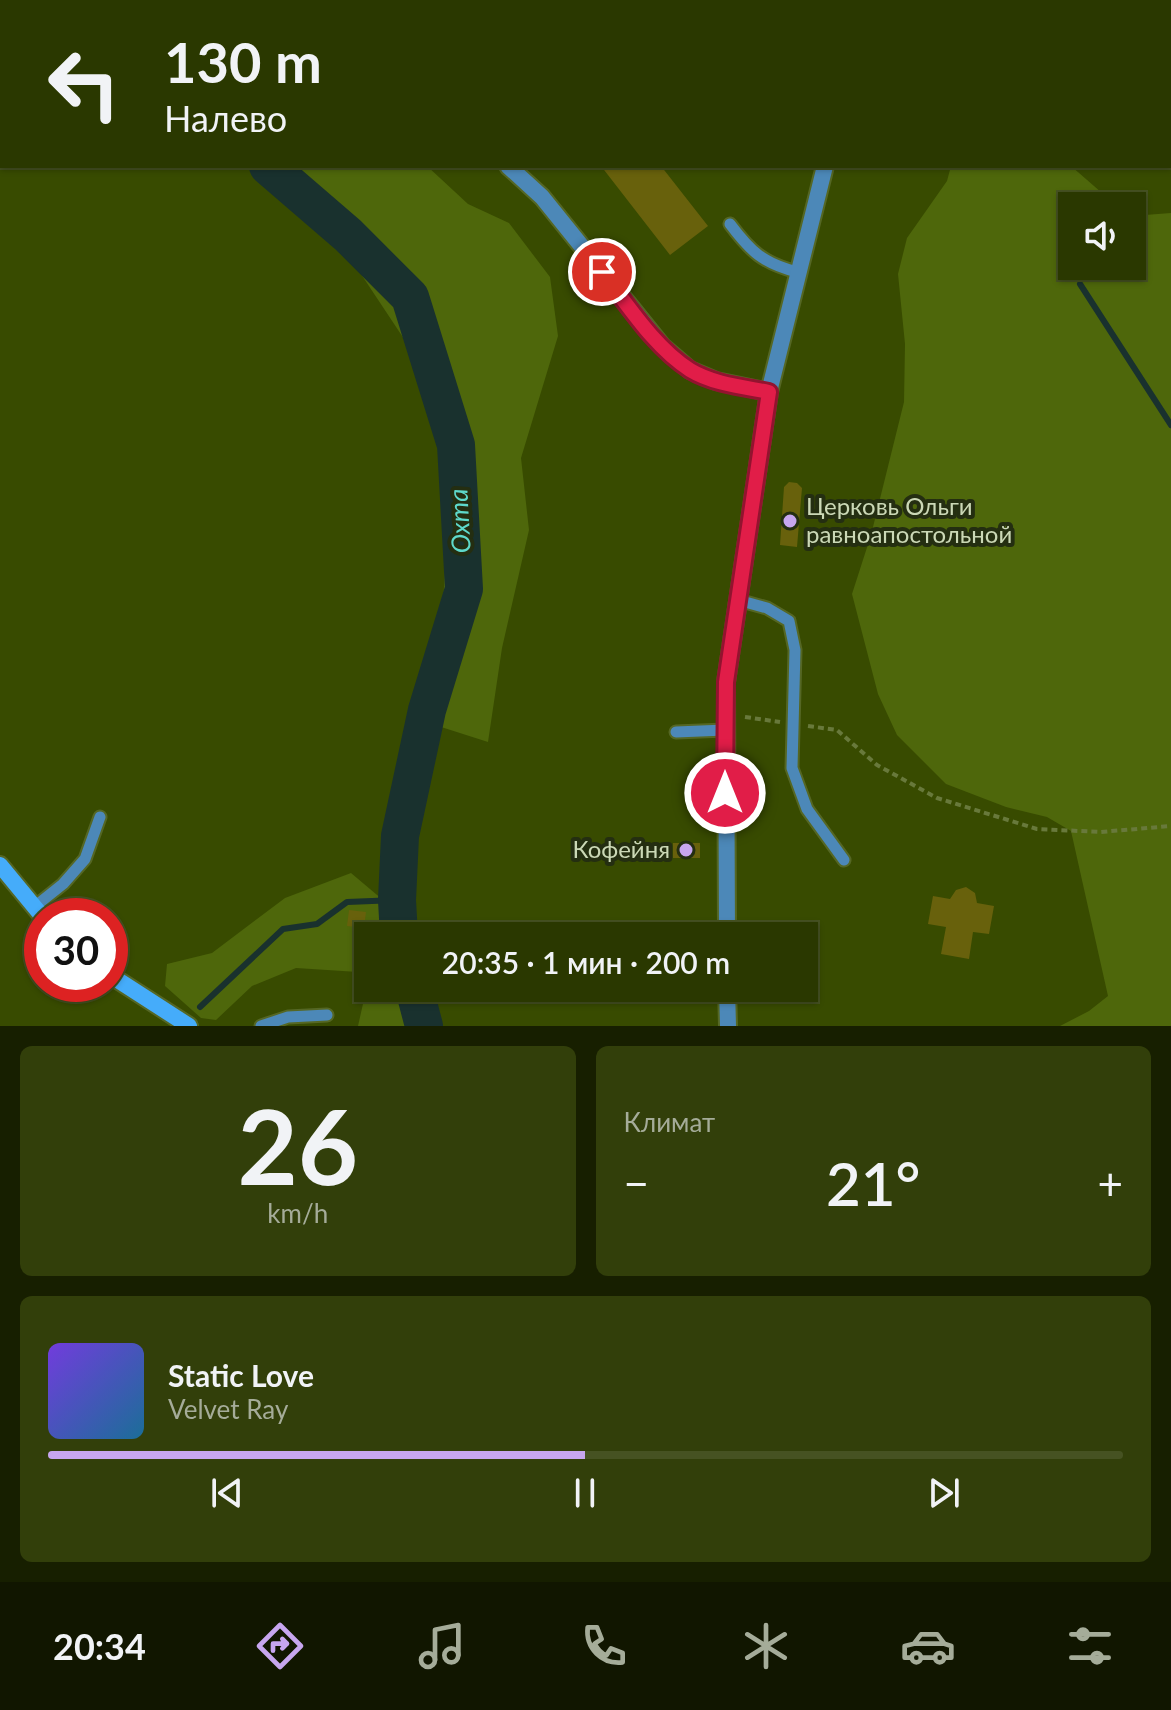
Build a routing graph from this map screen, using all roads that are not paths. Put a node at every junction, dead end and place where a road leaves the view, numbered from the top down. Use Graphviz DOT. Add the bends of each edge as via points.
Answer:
graph roads {
  1 [pos="510,168"];
  2 [pos="824,168"];
  3 [pos="730,224"];
  4 [pos="797,272"];
  5 [pos="769,392"];
  6 [pos="738,600"];
  7 [pos="725,730"];
  8 [pos="676,732"];
  9 [pos="100,817"];
  10 [pos="844,860"];
  11 [pos="0,865"];
  12 [pos="27,898"];
  13 [pos="50,898"];
  14 [pos="727,922"];
  15 [pos="128,987"];
  16 [pos="727,1002"];
  17 [pos="327,1015"];
  18 [pos="189,1026"];
  19 [pos="261,1026"];
  20 [pos="728,1026"];
  1 -- 5 [label="street" via="542,197 662,346 690,370"];
  2 -- 4 [label="street"];
  3 -- 4 [label="lane" via="751,253"];
  4 -- 5 [label="street"];
  5 -- 6 [label="street"];
  6 -- 7 [label="street"];
  6 -- 10 [label="lane" via="789,621 795,650 792,768 807,809"];
  7 -- 8 [label="lane"];
  7 -- 14 [label="street"];
  9 -- 13 [label="lane" via="85,859"];
  11 -- 12 [label="street"];
  15 -- 18 [label="street"];
  16 -- 20 [label="street"];
  17 -- 19 [label="lane" via="288,1017"];
}
